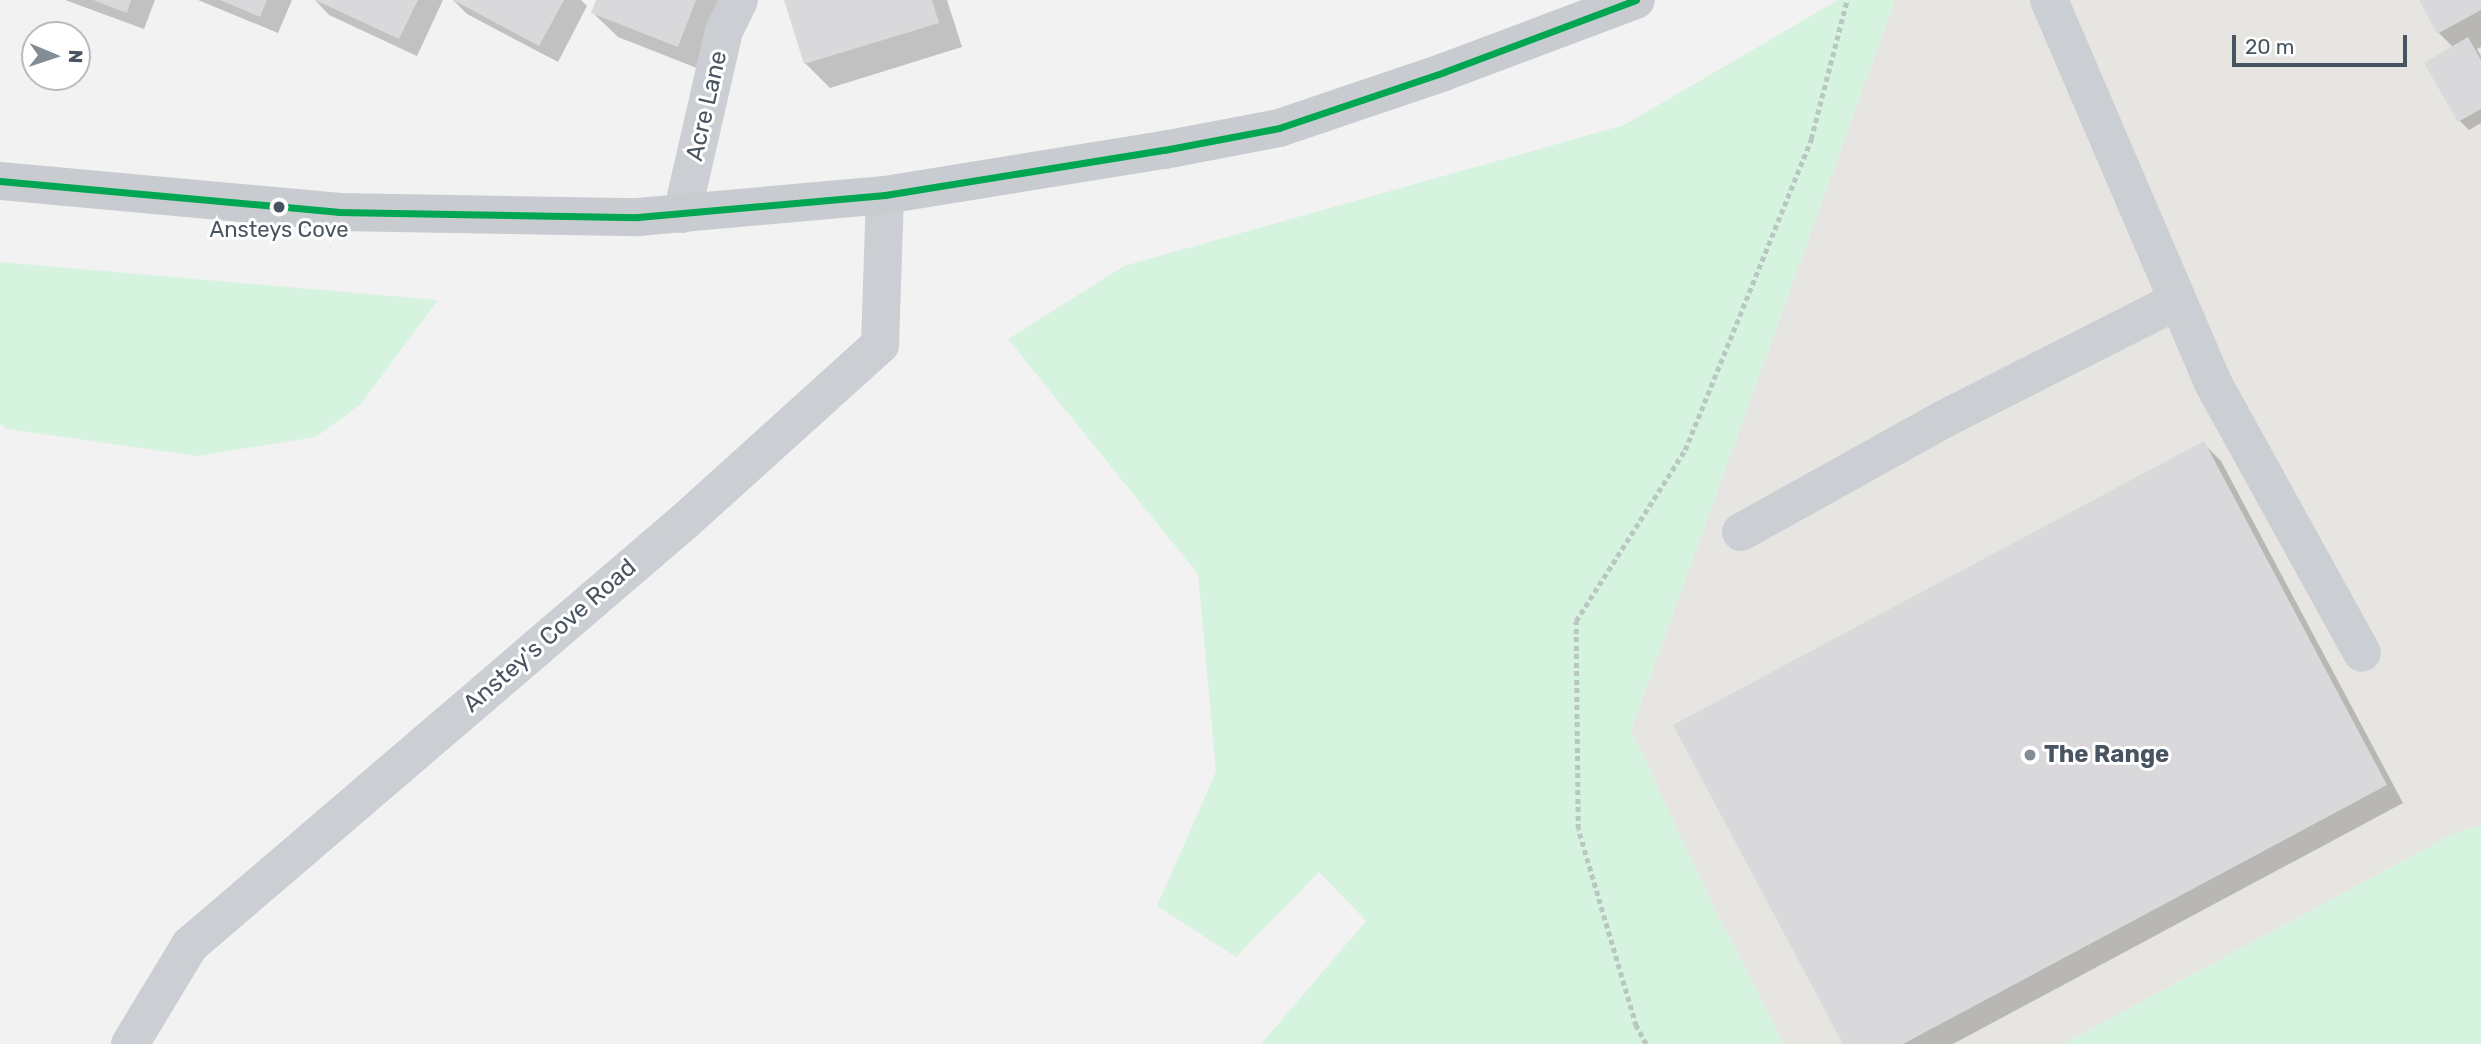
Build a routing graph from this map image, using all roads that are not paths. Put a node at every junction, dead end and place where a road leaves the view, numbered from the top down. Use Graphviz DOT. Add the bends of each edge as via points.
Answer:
graph roads {
  1 [pos="738,0"];
  2 [pos="1636,0"];
  3 [pos="2049,0"];
  4 [pos="0,181"];
  5 [pos="885,195"];
  6 [pos="682,214"];
  7 [pos="2178,301"];
  8 [pos="1741,531"];
  9 [pos="2362,653"];
  10 [pos="130,1044"];
  1 -- 6 [label="street, Acre Lane" via="724,31"];
  2 -- 5 [label="main road" via="1279,128"];
  3 -- 7 [label="street"];
  4 -- 6 [label="main road" via="338,212"];
  5 -- 6 [label="main road"];
  5 -- 10 [label="street, Anstey's Cove Road" via="880,345 685,521 190,945"];
  7 -- 8 [label="street"];
  7 -- 9 [label="street" via="2213,383"];
}
